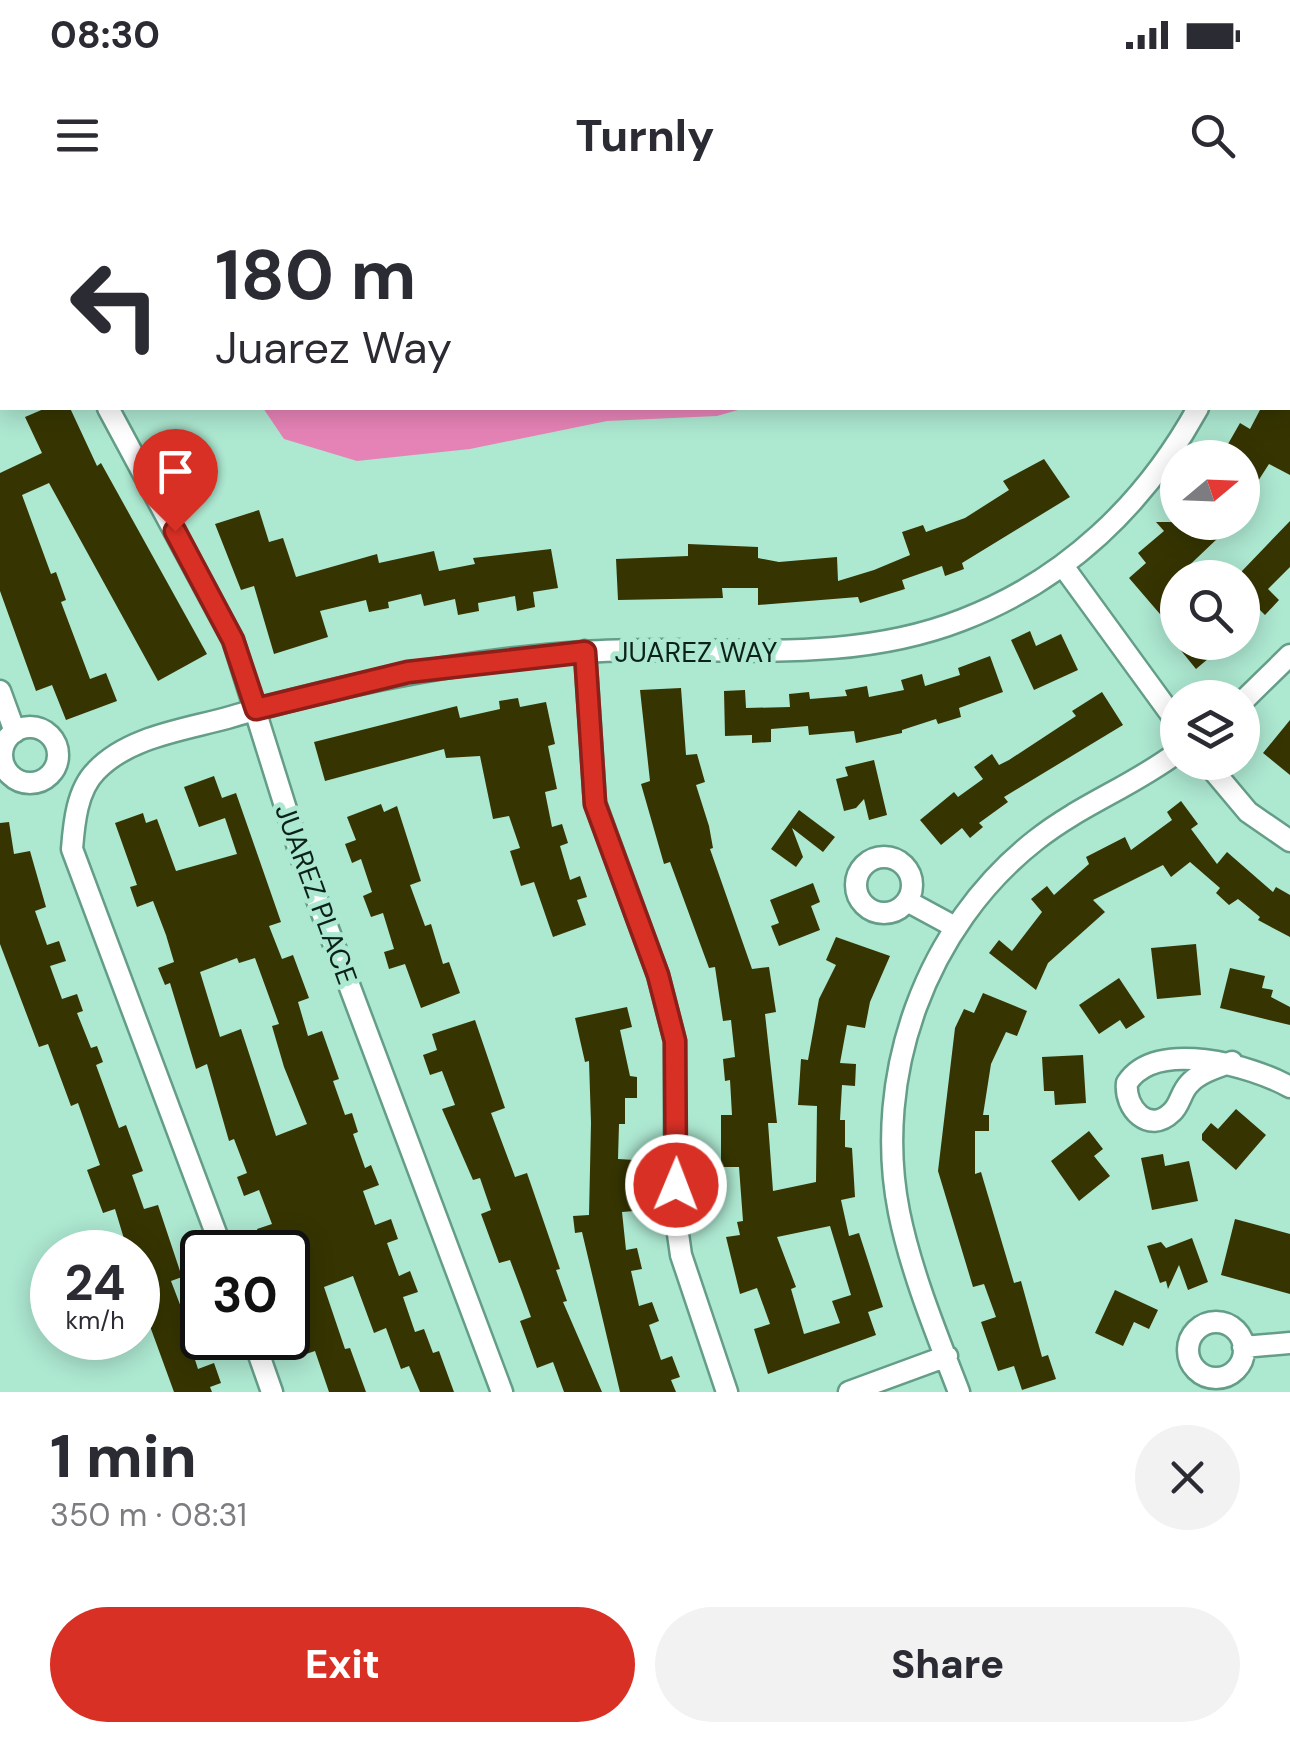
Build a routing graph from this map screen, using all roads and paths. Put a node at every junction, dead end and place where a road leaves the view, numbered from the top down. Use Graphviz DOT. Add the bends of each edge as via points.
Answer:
graph roads {
  1 [pos="109,410"];
  2 [pos="1197,410"];
  3 [pos="1063,566"];
  4 [pos="585,652"];
  5 [pos="1290,655"];
  6 [pos="1260,684"];
  7 [pos="0,691"];
  8 [pos="1160,699"];
  9 [pos="256,709"];
  10 [pos="15,732"];
  11 [pos="1160,763"];
  12 [pos="1221,780"];
  13 [pos="1290,841"];
  14 [pos="907,901"];
  15 [pos="955,927"];
  16 [pos="1232,1062"];
  17 [pos="1290,1087"];
  18 [pos="215,1230"];
  19 [pos="1290,1343"];
  20 [pos="1243,1347"];
  21 [pos="947,1356"];
  22 [pos="261,1360"];
  23 [pos="272,1392"];
  24 [pos="502,1392"];
  25 [pos="727,1392"];
  26 [pos="849,1392"];
  27 [pos="959,1392"];
  1 -- 9 [label="street, JUAREZ PLACE" via="216,605"];
  2 -- 3 [label="street, JUAREZ WAY" via="1138,498"];
  3 -- 4 [label="street, JUAREZ WAY" via="963,620 867,645 820,652"];
  3 -- 8 [label="street"];
  4 -- 9 [label="street, JUAREZ WAY" via="408,672"];
  4 -- 25 [label="street" via="595,804 658,975 675,1041 681,1255"];
  5 -- 6 [label="street"];
  7 -- 10 [label="street"];
  9 -- 18 [label="street, JUAREZ WAY" via="119,750 92,774 74,822 72,848"];
  9 -- 24 [label="street, JUAREZ PLACE" via="300,857"];
  11 -- 15 [label="street" via="1035,840"];
  12 -- 13 [label="street" via="1248,812"];
  14 -- 15 [label="street"];
  15 -- 21 [label="street" via="911,1022 892,1135 899,1215"];
  16 -- 16 [label="street" via="1144,1066 1126,1083 1130,1107 1138,1116 1162,1119 1188,1084"];
  16 -- 17 [label="street"];
  19 -- 20 [label="street"];
  21 -- 26 [label="street"];
  21 -- 27 [label="street"];
  22 -- 23 [label="street"];
}
